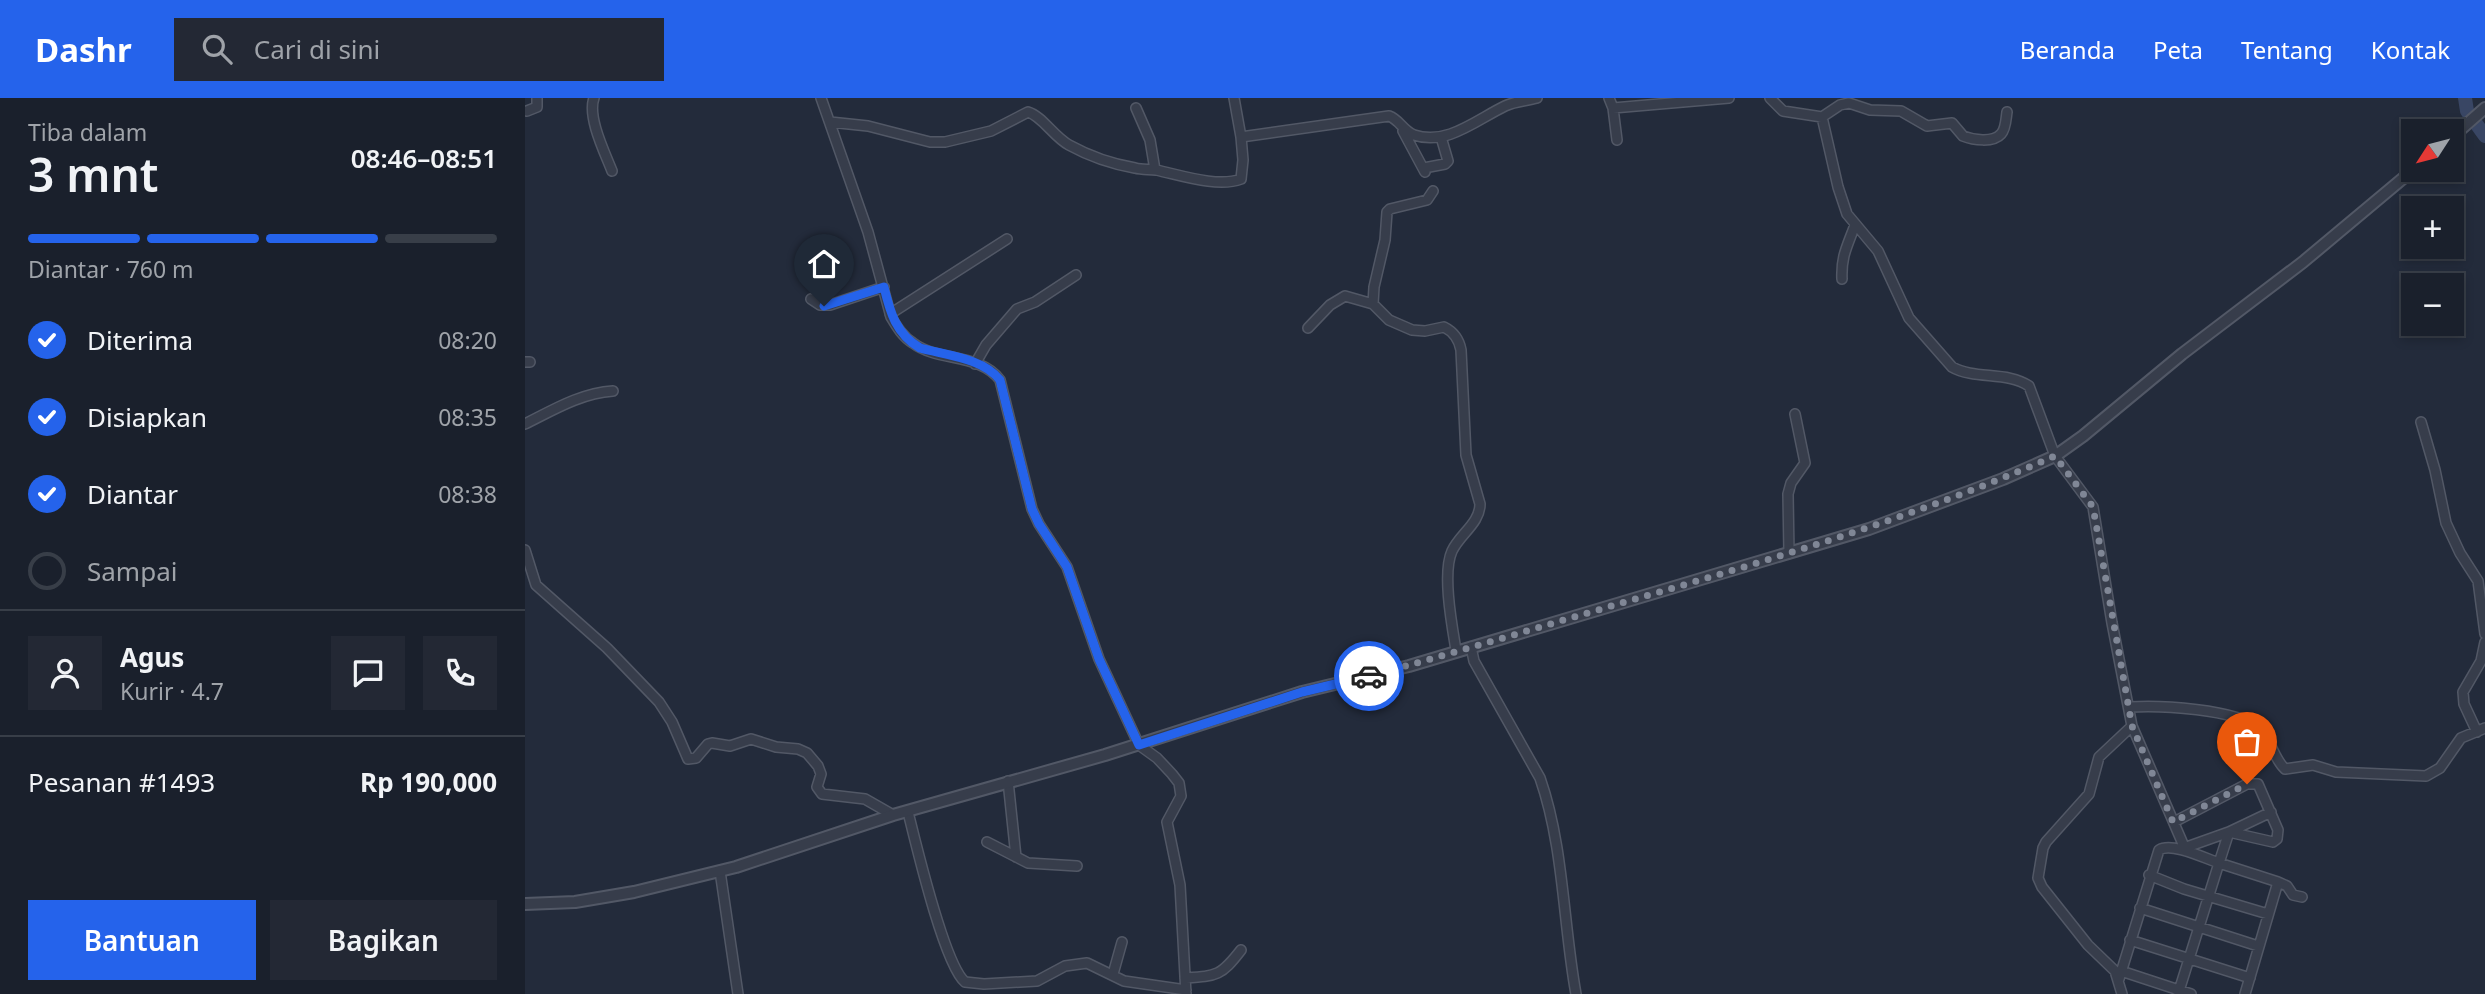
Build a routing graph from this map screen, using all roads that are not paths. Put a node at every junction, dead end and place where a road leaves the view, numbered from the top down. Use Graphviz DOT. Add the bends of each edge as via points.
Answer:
graph roads {
  1 [pos="537,98"];
  2 [pos="594,98"];
  3 [pos="821,98"];
  4 [pos="1234,98"];
  5 [pos="1537,98"];
  6 [pos="1609,98"];
  7 [pos="1729,98"];
  8 [pos="1770,98"];
  9 [pos="1136,108"];
  10 [pos="1620,108"];
  11 [pos="527,110"];
  12 [pos="2007,112"];
  13 [pos="2478,115"];
  14 [pos="1822,117"];
  15 [pos="830,122"];
  16 [pos="2464,127"];
  17 [pos="1403,130"];
  18 [pos="1441,137"];
  19 [pos="1241,138"];
  20 [pos="1617,140"];
  21 [pos="1155,170"];
  22 [pos="612,171"];
  23 [pos="2401,180"];
  24 [pos="1433,191"];
  25 [pos="1855,225"];
  26 [pos="1007,239"];
  27 [pos="1076,275"];
  28 [pos="1842,279"];
  29 [pos="884,287"];
  30 [pos="811,299"];
  31 [pos="1373,304"];
  32 [pos="890,314"];
  33 [pos="1308,328"];
  34 [pos="975,364"];
  35 [pos="613,391"];
  36 [pos="1795,414"];
  37 [pos="2421,422"];
  38 [pos="525,424"];
  39 [pos="2055,456"];
  40 [pos="525,550"];
  41 [pos="1790,553"];
  42 [pos="2485,634"];
  43 [pos="2485,642"];
  44 [pos="1471,647"];
  45 [pos="1456,650"];
  46 [pos="2130,707"];
  47 [pos="2132,726"];
  48 [pos="2481,730"];
  49 [pos="1139,745"];
  50 [pos="1008,781"];
  51 [pos="908,812"];
  52 [pos="2271,812"];
  53 [pos="893,815"];
  54 [pos="2173,822"];
  55 [pos="2229,832"];
  56 [pos="987,842"];
  57 [pos="2185,849"];
  58 [pos="1016,857"];
  59 [pos="2218,863"];
  60 [pos="1077,866"];
  61 [pos="720,871"];
  62 [pos="2149,875"];
  63 [pos="2278,882"];
  64 [pos="2208,896"];
  65 [pos="2302,897"];
  66 [pos="525,904"];
  67 [pos="2140,908"];
  68 [pos="2268,914"];
  69 [pos="2198,927"];
  70 [pos="2130,940"];
  71 [pos="1122,942"];
  72 [pos="2258,946"];
  73 [pos="1241,950"];
  74 [pos="2189,959"];
  75 [pos="1113,974"];
  76 [pos="2120,975"];
  77 [pos="1185,978"];
  78 [pos="2250,978"];
  79 [pos="1028,981"];
  80 [pos="1186,992"];
  81 [pos="2178,992"];
  82 [pos="738,994"];
  83 [pos="1028,994"];
  84 [pos="1576,994"];
  85 [pos="2122,994"];
  86 [pos="2191,994"];
  87 [pos="2245,994"];
  1 -- 11 [label="street" via="537,107"];
  2 -- 22 [label="street" via="593,117"];
  3 -- 15 [label="street"];
  4 -- 19 [label="street"];
  5 -- 18 [label="street" via="1507,105"];
  6 -- 10 [label="street"];
  7 -- 10 [label="street"];
  8 -- 14 [label="street" via="1785,112"];
  9 -- 21 [label="street" via="1151,145"];
  10 -- 20 [label="street"];
  12 -- 14 [label="street" via="2001,134 1981,139 1963,136 1952,123 1927,126 1901,111 1870,110 1849,103"];
  13 -- 16 [label="street"];
  14 -- 25 [label="street" via="1845,210"];
  15 -- 21 [label="street" via="945,142 991,131 1028,112 1072,147 1135,169"];
  15 -- 29 [label="street"];
  17 -- 18 [label="street"];
  17 -- 18 [label="street" via="1425,170 1448,161"];
  17 -- 19 [label="street" via="1397,119 1389,116"];
  19 -- 21 [label="street" via="1243,173 1237,180 1200,180"];
  23 -- 39 [label="street"];
  24 -- 31 [label="street" via="1427,201 1387,212"];
  25 -- 28 [label="street" via="1842,257"];
  25 -- 39 [label="street" via="1878,251 1909,318 1947,363 1957,370 2029,386"];
  26 -- 32 [label="street"];
  27 -- 34 [label="street" via="1017,309"];
  29 -- 30 [label="street" via="830,305"];
  29 -- 32 [label="street"];
  31 -- 33 [label="street" via="1345,296"];
  31 -- 45 [label="street" via="1389,320 1412,330 1450,330 1460,344 1466,455 1480,504 1474,522 1450,557 1449,600"];
  32 -- 34 [label="street" via="912,343"];
  34 -- 49 [label="street" via="1000,380 1032,509 1067,567 1099,659"];
  35 -- 38 [label="street" via="597,392"];
  36 -- 41 [label="street" via="1805,463 1788,494"];
  37 -- 42 [label="street" via="2446,523 2478,581"];
  39 -- 41 [label="street" via="1869,529"];
  39 -- 46 [label="street" via="2093,507"];
  40 -- 53 [label="street" via="535,585 659,702 688,759 696,758 712,743 730,746 751,739 798,749 818,766 817,787 822,794 865,800"];
  41 -- 44 [label="street"];
  43 -- 48 [label="street" via="2481,662 2463,696"];
  44 -- 45 [label="street"];
  44 -- 84 [label="street" via="1474,662 1546,796"];
  45 -- 49 [label="street" via="1302,692"];
  46 -- 47 [label="street"];
  46 -- 48 [label="street" via="2174,706 2248,722 2260,729 2287,769 2313,765 2336,772 2426,776 2440,768 2461,737"];
  47 -- 54 [label="street"];
  47 -- 76 [label="street" via="2099,757 2089,793 2046,842 2038,878 2088,945"];
  49 -- 50 [label="street"];
  49 -- 77 [label="street" via="1173,774 1181,790 1167,822 1180,885"];
  50 -- 51 [label="street"];
  50 -- 58 [label="street"];
  51 -- 53 [label="street"];
  51 -- 79 [label="street" via="933,903 961,978 984,984"];
  52 -- 54 [label="street" via="2261,787 2251,782"];
  52 -- 55 [label="street"];
  52 -- 55 [label="street" via="2278,830 2276,841"];
  53 -- 61 [label="street"];
  54 -- 57 [label="street"];
  55 -- 57 [label="street"];
  55 -- 59 [label="street"];
  56 -- 58 [label="street"];
  57 -- 59 [label="street"];
  57 -- 62 [label="street" via="2161,848"];
  58 -- 60 [label="street" via="1028,863"];
  59 -- 63 [label="street"];
  59 -- 64 [label="street"];
  61 -- 66 [label="street" via="575,902"];
  61 -- 82 [label="street"];
  62 -- 64 [label="street"];
  62 -- 67 [label="street"];
  63 -- 65 [label="street"];
  63 -- 68 [label="street"];
  64 -- 68 [label="street"];
  64 -- 69 [label="street"];
  67 -- 69 [label="street"];
  67 -- 70 [label="street"];
  68 -- 72 [label="street"];
  69 -- 72 [label="street"];
  69 -- 74 [label="street"];
  70 -- 74 [label="street"];
  70 -- 76 [label="street"];
  71 -- 75 [label="street"];
  72 -- 78 [label="street"];
  73 -- 77 [label="street" via="1215,976"];
  74 -- 78 [label="street"];
  74 -- 81 [label="street"];
  75 -- 79 [label="street" via="1076,963"];
  75 -- 80 [label="street" via="1124,981"];
  76 -- 81 [label="street"];
  76 -- 85 [label="street"];
  77 -- 80 [label="street"];
  78 -- 87 [label="street"];
  79 -- 83 [label="street"];
  81 -- 86 [label="street"];
}
